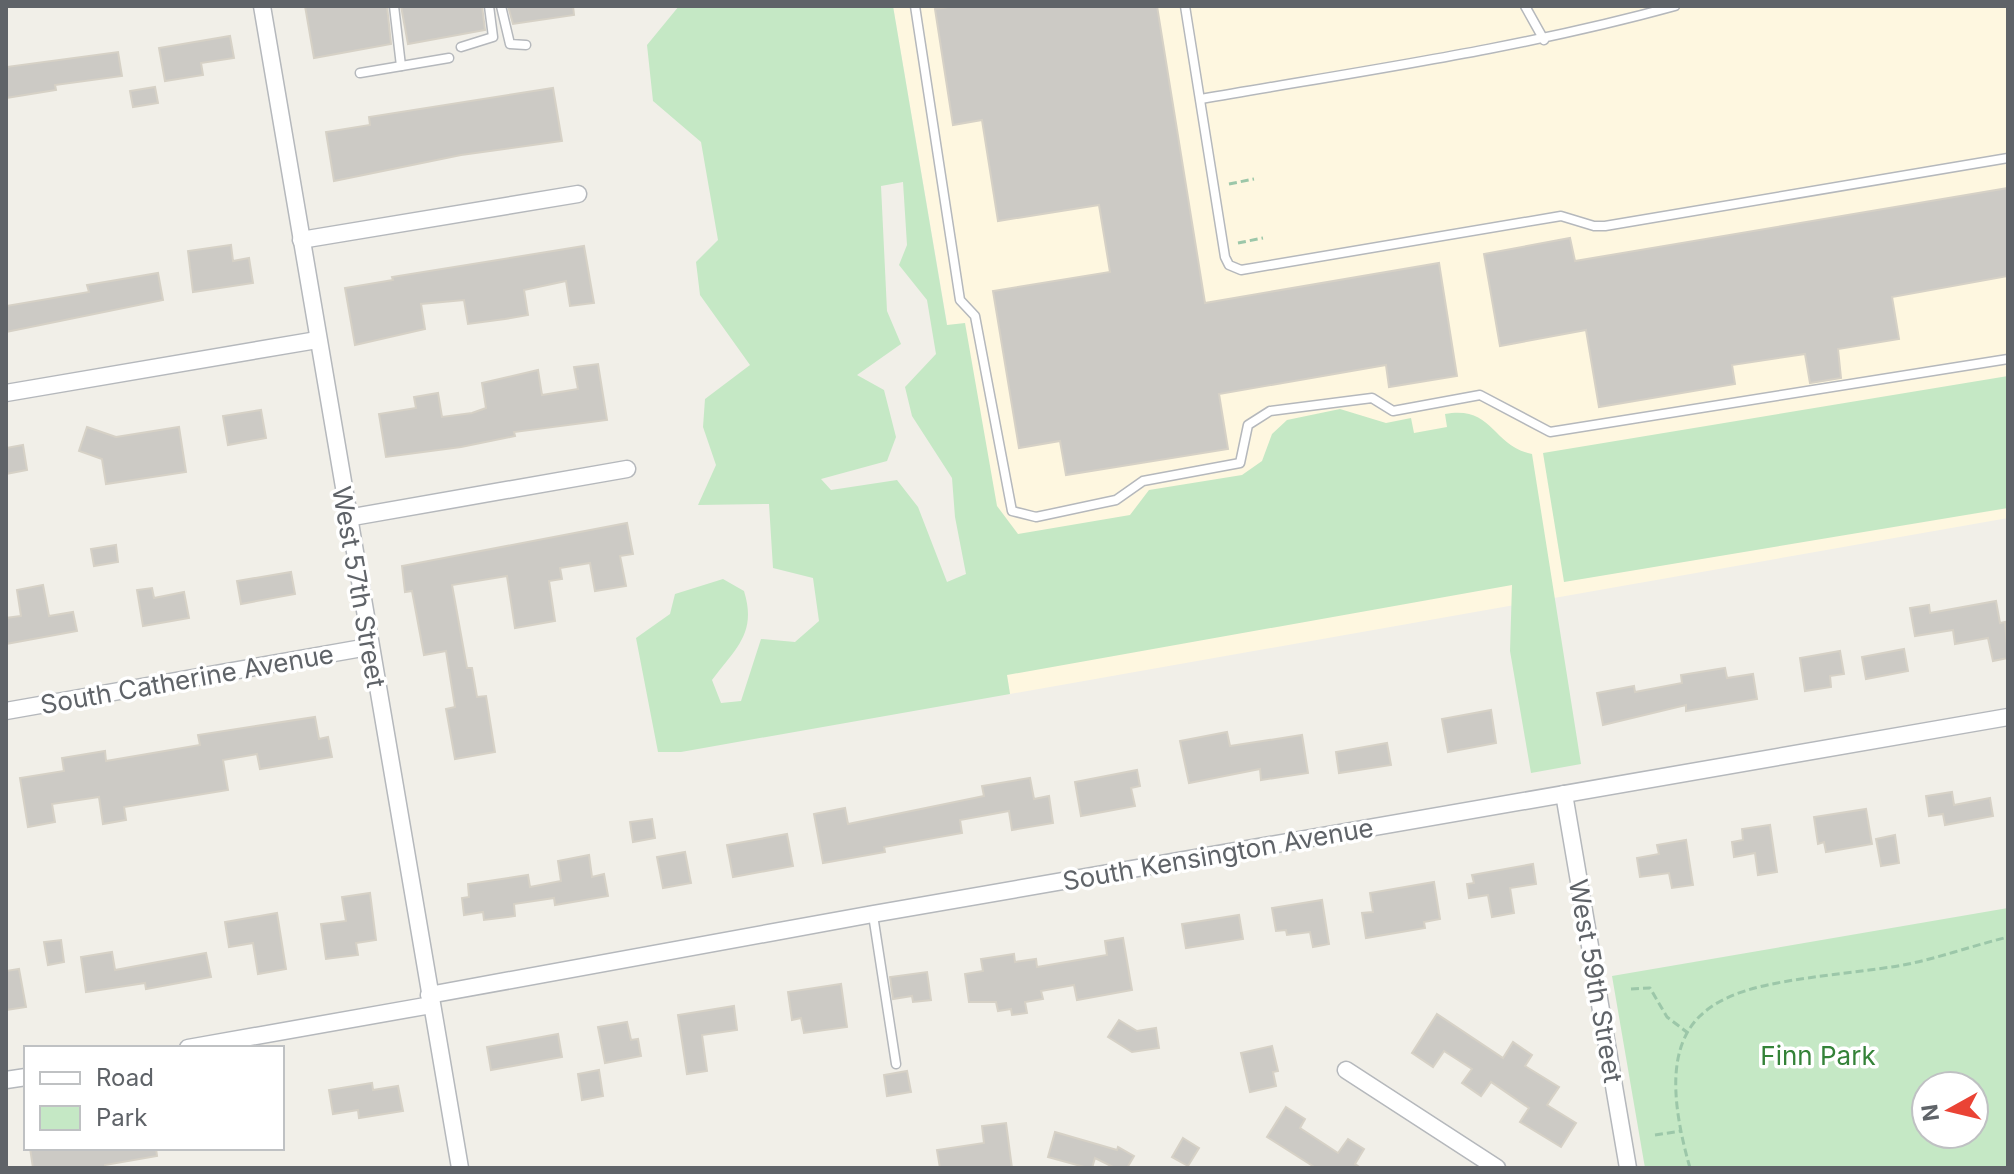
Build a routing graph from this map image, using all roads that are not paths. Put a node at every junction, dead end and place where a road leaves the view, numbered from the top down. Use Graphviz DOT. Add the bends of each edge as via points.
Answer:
graph roads {
  1 [pos="262,6"];
  2 [pos="394,6"];
  3 [pos="489,6"];
  4 [pos="501,6"];
  5 [pos="915,6"];
  6 [pos="1185,6"];
  7 [pos="1525,6"];
  8 [pos="1675,6"];
  9 [pos="1544,40"];
  10 [pos="526,45"];
  11 [pos="461,47"];
  12 [pos="449,58"];
  13 [pos="401,66"];
  14 [pos="360,73"];
  15 [pos="1201,99"];
  16 [pos="2008,158"];
  17 [pos="578,194"];
  18 [pos="301,240"];
  19 [pos="317,340"];
  20 [pos="2008,359"];
  21 [pos="6,393"];
  22 [pos="627,469"];
  23 [pos="347,518"];
  24 [pos="368,647"];
  25 [pos="6,711"];
  26 [pos="2008,717"];
  27 [pos="1564,794"];
  28 [pos="873,914"];
  29 [pos="430,1000"];
  30 [pos="198,1046"];
  31 [pos="896,1064"];
  32 [pos="1346,1070"];
  33 [pos="460,1168"];
  34 [pos="1497,1168"];
  35 [pos="1628,1168"];
  1 -- 18 [label="street, West 57th Street"];
  2 -- 13 [label="lane"];
  3 -- 11 [label="lane" via="493,37"];
  4 -- 10 [label="lane" via="510,44"];
  5 -- 20 [label="lane" via="960,300 975,316 1012,511 1036,517 1063,512 1116,500 1143,481 1240,463 1248,425 1270,411 1372,398 1393,411 1480,395 1550,432"];
  6 -- 15 [label="lane"];
  7 -- 9 [label="lane"];
  8 -- 9 [label="lane"];
  9 -- 15 [label="lane"];
  12 -- 13 [label="lane"];
  13 -- 14 [label="lane"];
  15 -- 16 [label="lane" via="1225,257 1241,270 1561,216 1605,226"];
  17 -- 18 [label="street"];
  18 -- 19 [label="street, West 57th Street"];
  19 -- 21 [label="street"];
  19 -- 23 [label="street, West 57th Street"];
  22 -- 23 [label="street"];
  23 -- 24 [label="street, West 57th Street"];
  24 -- 25 [label="street, South Catherine Avenue"];
  24 -- 29 [label="street, West 57th Street"];
  26 -- 27 [label="street, South Kensington Avenue"];
  27 -- 28 [label="street, South Kensington Avenue"];
  27 -- 35 [label="street, West 59th Street"];
  28 -- 29 [label="street, South Kensington Avenue"];
  28 -- 31 [label="lane"];
  29 -- 30 [label="street, South Kensington Avenue"];
  29 -- 33 [label="street, West 57th Street"];
  32 -- 34 [label="street"];
}
